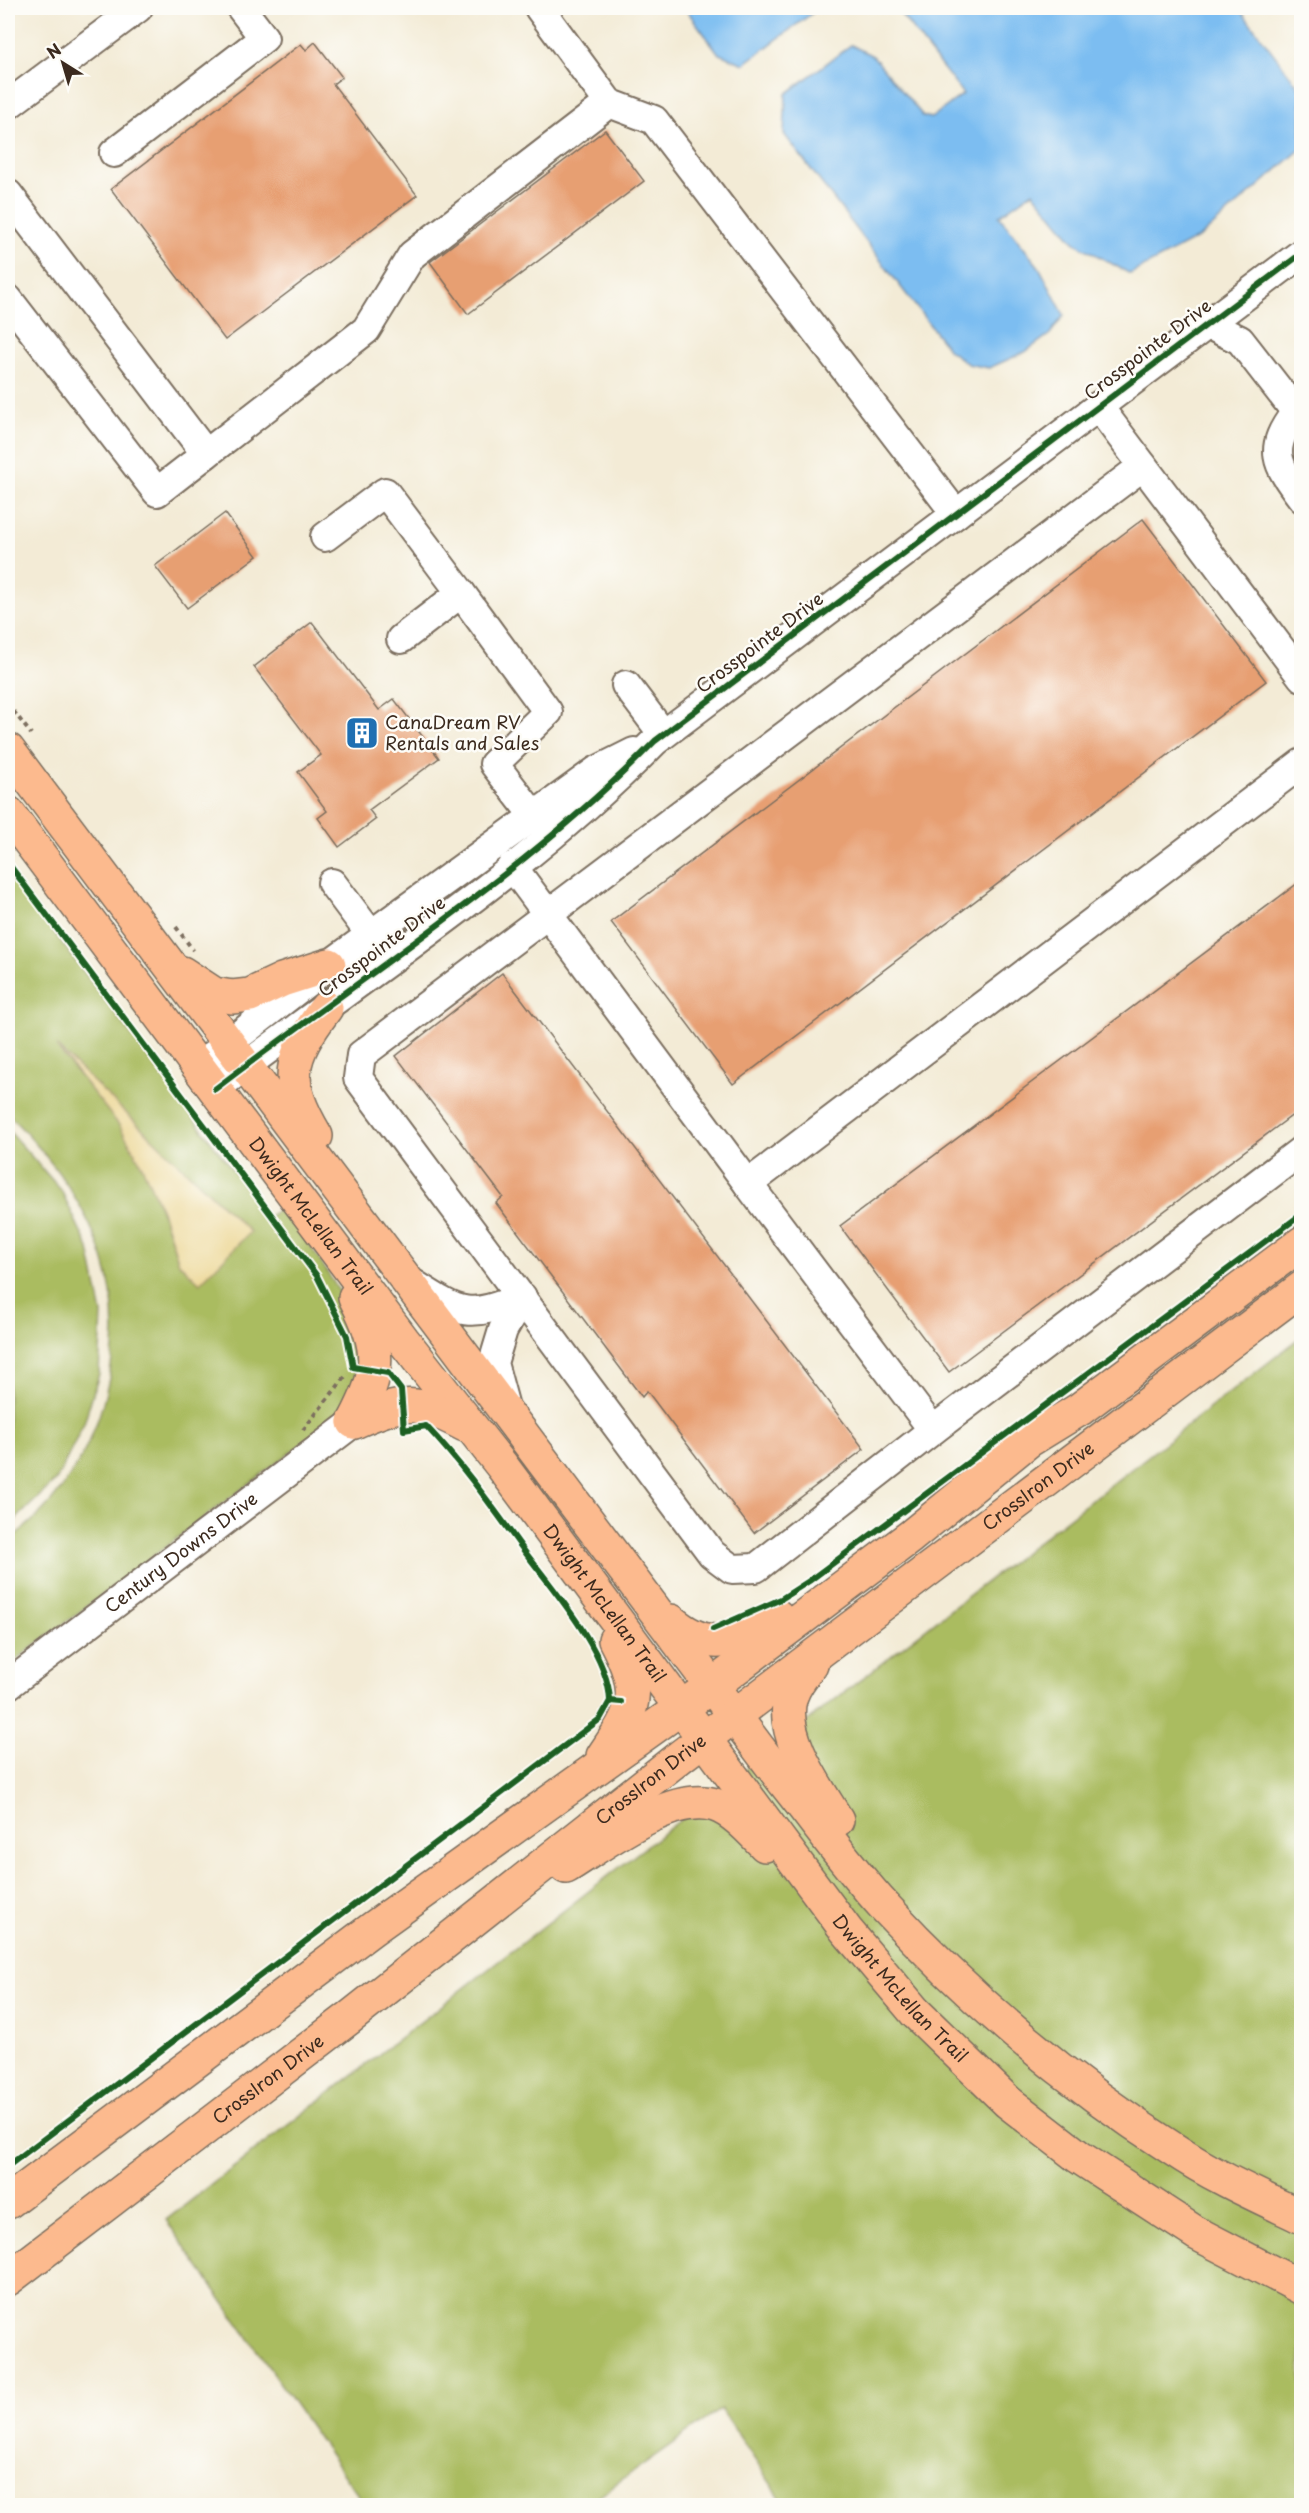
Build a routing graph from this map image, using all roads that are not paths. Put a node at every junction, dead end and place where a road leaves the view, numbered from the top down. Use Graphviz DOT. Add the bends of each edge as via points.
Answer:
graph roads {
  1 [pos="138,8"];
  2 [pos="240,8"];
  3 [pos="538,8"];
  4 [pos="609,103"];
  5 [pos="8,105"];
  6 [pos="114,153"];
  7 [pos="11,207"];
  8 [pos="1302,253"];
  9 [pos="8,299"];
  10 [pos="1207,324"];
  11 [pos="1098,406"];
  12 [pos="1299,410"];
  13 [pos="206,454"];
  14 [pos="1143,466"];
  15 [pos="1302,498"];
  16 [pos="956,514"];
  17 [pos="325,537"];
  18 [pos="461,593"];
  19 [pos="401,639"];
  20 [pos="1302,677"];
  21 [pos="626,685"];
  22 [pos="659,738"];
  23 [pos="8,750"];
  24 [pos="1302,763"];
  25 [pos="8,813"];
  26 [pos="534,816"];
  27 [pos="512,866"];
  28 [pos="332,883"];
  29 [pos="548,915"];
  30 [pos="371,935"];
  31 [pos="164,958"];
  32 [pos="329,965"];
  33 [pos="326,1008"];
  34 [pos="237,1055"];
  35 [pos="207,1078"];
  36 [pos="1302,1150"];
  37 [pos="748,1184"];
  38 [pos="348,1203"];
  39 [pos="320,1230"];
  40 [pos="1302,1243"];
  41 [pos="405,1278"];
  42 [pos="1302,1288"];
  43 [pos="522,1297"];
  44 [pos="507,1412"];
  45 [pos="354,1422"];
  46 [pos="471,1428"];
  47 [pos="933,1430"];
  48 [pos="592,1588"];
  49 [pos="829,1597"];
  50 [pos="650,1603"];
  51 [pos="822,1650"];
  52 [pos="8,1685"];
  53 [pos="713,1685"];
  54 [pos="682,1708"];
  55 [pos="736,1716"];
  56 [pos="704,1738"];
  57 [pos="589,1776"];
  58 [pos="871,1892"];
  59 [pos="480,1913"];
  60 [pos="846,1930"];
  61 [pos="65,2158"];
  62 [pos="8,2202"];
  63 [pos="1302,2217"];
  64 [pos="8,2222"];
  65 [pos="8,2278"];
  66 [pos="1302,2288"];
  1 -- 5 [label="street"];
  2 -- 6 [label="street" via="264,38"];
  3 -- 4 [label="street"];
  4 -- 13 [label="street" via="412,255 366,330"];
  4 -- 16 [label="street" via="654,120"];
  7 -- 13 [label="street"];
  8 -- 10 [label="street, Crosspointe Drive"];
  9 -- 13 [label="street" via="157,492"];
  10 -- 11 [label="street, Crosspointe Drive"];
  10 -- 12 [label="street" via="1240,340"];
  11 -- 14 [label="street"];
  11 -- 16 [label="street, Crosspointe Drive"];
  12 -- 15 [label="street" via="1287,422 1278,447 1279,468"];
  14 -- 20 [label="street"];
  14 -- 29 [label="street"];
  16 -- 22 [label="street, Crosspointe Drive"];
  17 -- 18 [label="street" via="385,492"];
  18 -- 19 [label="street"];
  18 -- 26 [label="street" via="548,712 494,764"];
  21 -- 22 [label="street"];
  22 -- 26 [label="street, Crosspointe Drive" via="596,771"];
  22 -- 27 [label="street, Crosspointe Drive" via="608,788"];
  23 -- 31 [label="main road, Dwight McLellan Trail"];
  24 -- 37 [label="street"];
  25 -- 35 [label="main road, Dwight McLellan Trail"];
  26 -- 30 [label="street, Crosspointe Drive"];
  27 -- 29 [label="street"];
  27 -- 33 [label="street, Crosspointe Drive"];
  28 -- 30 [label="street"];
  29 -- 37 [label="street"];
  29 -- 43 [label="street" via="361,1055 358,1078"];
  30 -- 32 [label="street, Crosspointe Drive"];
  31 -- 32 [label="main road" via="196,984 214,994 232,997 250,995"];
  31 -- 34 [label="main road, Dwight McLellan Trail"];
  32 -- 34 [label="street, Crosspointe Drive"];
  33 -- 34 [label="street, Crosspointe Drive"];
  33 -- 38 [label="main road" via="297,1053 294,1084 300,1109 331,1162"];
  34 -- 35 [label="street"];
  34 -- 38 [label="main road, Dwight McLellan Trail"];
  35 -- 39 [label="main road, Dwight McLellan Trail"];
  36 -- 47 [label="street"];
  37 -- 47 [label="street"];
  38 -- 41 [label="main road, Dwight McLellan Trail"];
  39 -- 45 [label="main road" via="368,1321 374,1344 363,1369 372,1389"];
  39 -- 46 [label="main road, Dwight McLellan Trail"];
  40 -- 49 [label="main road, CrossIron Drive" via="1080,1409 1028,1441"];
  41 -- 43 [label="street" via="452,1308 485,1312"];
  41 -- 44 [label="main road, Dwight McLellan Trail"];
  42 -- 51 [label="main road, CrossIron Drive"];
  43 -- 44 [label="street" via="503,1330 493,1363"];
  43 -- 47 [label="street" via="712,1554 732,1569 756,1568"];
  44 -- 50 [label="main road, Dwight McLellan Trail"];
  45 -- 46 [label="main road" via="402,1404 423,1406"];
  45 -- 52 [label="street, Century Downs Drive"];
  46 -- 48 [label="main road, Dwight McLellan Trail"];
  48 -- 54 [label="main road, Dwight McLellan Trail"];
  48 -- 57 [label="main road" via="634,1684 627,1720"];
  49 -- 50 [label="main road" via="797,1605 723,1643 688,1635"];
  49 -- 53 [label="main road, CrossIron Drive"];
  50 -- 53 [label="main road, Dwight McLellan Trail"];
  51 -- 55 [label="main road, CrossIron Drive"];
  51 -- 58 [label="main road" via="790,1697 793,1738 808,1773 849,1838"];
  53 -- 54 [label="main road, CrossIron Drive"];
  53 -- 55 [label="main road, Dwight McLellan Trail"];
  54 -- 56 [label="main road, Dwight McLellan Trail"];
  54 -- 57 [label="main road, CrossIron Drive"];
  55 -- 56 [label="main road, CrossIron Drive"];
  55 -- 58 [label="main road, Dwight McLellan Trail"];
  56 -- 59 [label="main road, CrossIron Drive"];
  56 -- 60 [label="main road, Dwight McLellan Trail"];
  57 -- 61 [label="main road, CrossIron Drive" via="372,1929"];
  58 -- 63 [label="main road, Dwight McLellan Trail" via="981,2001 1104,2101 1173,2150"];
  59 -- 60 [label="main road" via="646,1819 690,1803 714,1805 731,1813"];
  59 -- 65 [label="main road, CrossIron Drive"];
  60 -- 66 [label="main road, Dwight McLellan Trail" via="915,2012 1008,2102 1140,2198 1196,2233"];
  61 -- 62 [label="main road, CrossIron Drive"];
  61 -- 64 [label="main road"];
}
